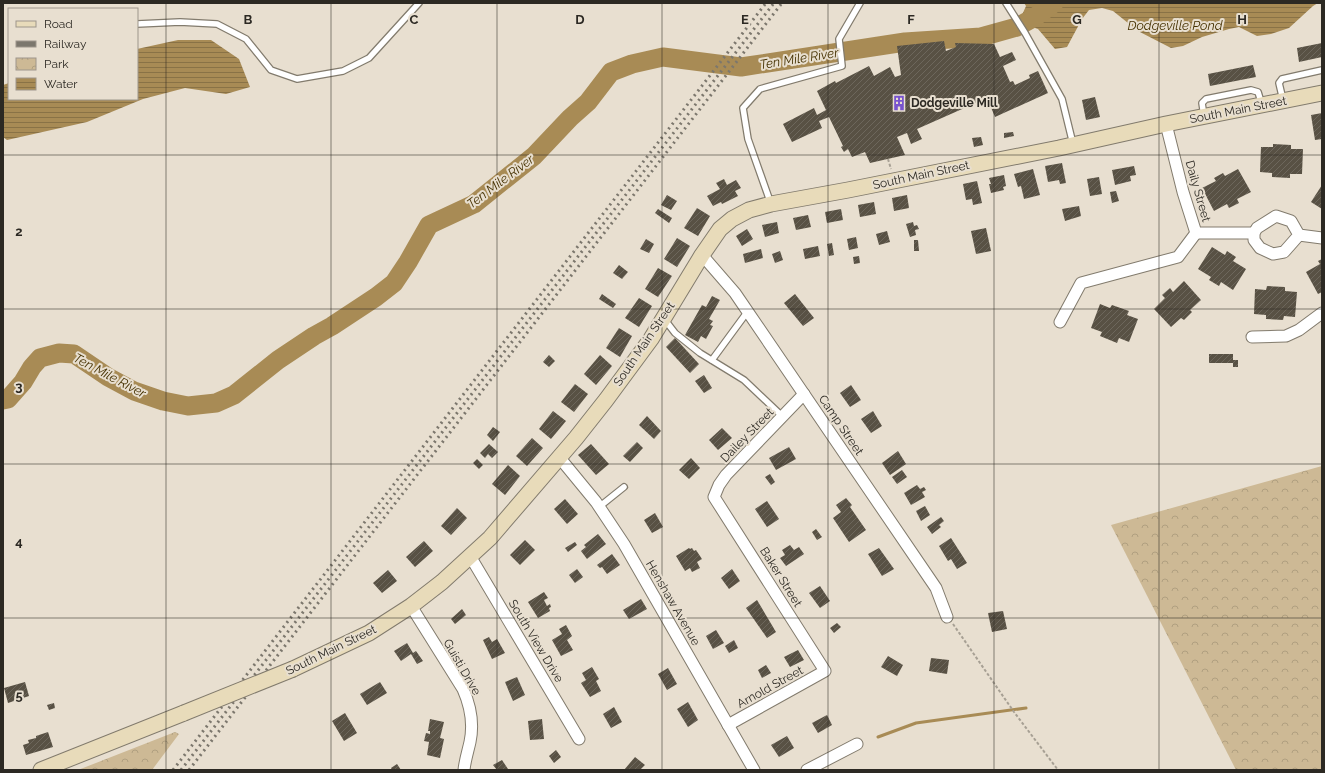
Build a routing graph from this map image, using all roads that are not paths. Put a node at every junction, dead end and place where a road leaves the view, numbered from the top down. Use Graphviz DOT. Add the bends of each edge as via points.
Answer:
graph roads {
  1 [pos="419,3"];
  2 [pos="860,3"];
  3 [pos="1006,3"];
  4 [pos="138,24"];
  5 [pos="1322,70"];
  6 [pos="1322,93"];
  7 [pos="1283,101"];
  8 [pos="1166,124"];
  9 [pos="1074,145"];
  10 [pos="771,204"];
  11 [pos="1196,233"];
  12 [pos="1254,233"];
  13 [pos="1300,235"];
  14 [pos="1322,238"];
  15 [pos="702,255"];
  16 [pos="748,312"];
  17 [pos="1322,313"];
  18 [pos="663,319"];
  19 [pos="1060,322"];
  20 [pos="1252,337"];
  21 [pos="712,360"];
  22 [pos="804,394"];
  23 [pos="783,417"];
  24 [pos="559,457"];
  25 [pos="624,486"];
  26 [pos="714,497"];
  27 [pos="599,507"];
  28 [pos="470,556"];
  29 [pos="410,606"];
  30 [pos="947,617"];
  31 [pos="825,671"];
  32 [pos="728,725"];
  33 [pos="579,739"];
  34 [pos="857,744"];
  35 [pos="41,770"];
  36 [pos="464,770"];
  37 [pos="754,770"];
  38 [pos="808,770"];
  1 -- 4 [label="lane" via="369,58 343,71 297,79 271,70 246,39 217,24"];
  2 -- 10 [label="lane" via="839,39 842,66 760,89 743,108 748,139"];
  3 -- 9 [label="lane" via="1062,99"];
  5 -- 7 [label="lane" via="1282,79 1279,83"];
  6 -- 7 [label="main road, South Main Street"];
  7 -- 8 [label="main road, South Main Street"];
  8 -- 9 [label="main road, South Main Street"];
  8 -- 11 [label="street, Daily Street"];
  9 -- 10 [label="main road, South Main Street"];
  10 -- 15 [label="main road, South Main Street" via="749,210 732,219 720,229"];
  11 -- 12 [label="street, Daily Street"];
  11 -- 19 [label="street" via="1178,257 1081,283"];
  12 -- 13 [label="street" via="1257,228 1276,216 1291,221"];
  12 -- 13 [label="street" via="1254,240 1260,248 1273,254 1284,252"];
  13 -- 14 [label="street"];
  15 -- 16 [label="street, Camp Street"];
  15 -- 18 [label="main road, South Main Street"];
  16 -- 21 [label="lane"];
  16 -- 22 [label="street, Camp Street"];
  17 -- 20 [label="street" via="1286,336"];
  18 -- 21 [label="lane" via="685,342"];
  18 -- 24 [label="main road, South Main Street" via="606,400"];
  21 -- 23 [label="lane" via="744,380"];
  22 -- 23 [label="street, Dailey Street"];
  22 -- 30 [label="street, Camp Street" via="936,588"];
  23 -- 26 [label="street, Dailey Street" via="726,475"];
  24 -- 27 [label="street, Henshaw Avenue"];
  24 -- 28 [label="main road, South Main Street" via="500,526"];
  25 -- 27 [label="lane"];
  26 -- 31 [label="street, Baker Street"];
  27 -- 32 [label="street, Henshaw Avenue" via="624,544"];
  28 -- 29 [label="main road, South Main Street" via="442,582"];
  28 -- 33 [label="street, South View Drive"];
  29 -- 35 [label="main road, South Main Street, bridge" via="369,633 293,669"];
  29 -- 36 [label="street, Guisti Drive" via="469,702 472,730"];
  31 -- 32 [label="street, Arnold Street"];
  32 -- 37 [label="street, Henshaw Avenue"];
  34 -- 38 [label="street"];
}
